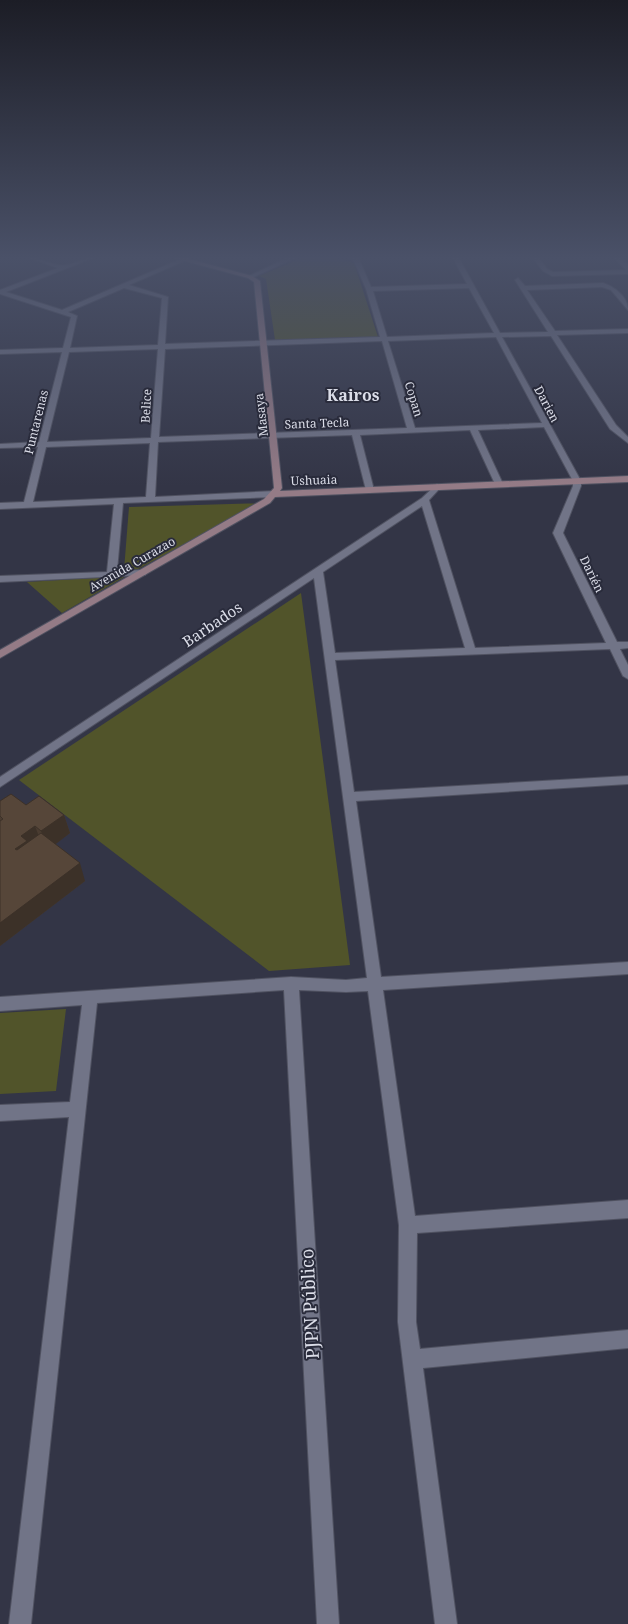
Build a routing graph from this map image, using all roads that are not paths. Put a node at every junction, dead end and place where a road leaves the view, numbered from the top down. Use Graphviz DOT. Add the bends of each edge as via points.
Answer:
graph roads {
  1 [pos="69,334"];
  2 [pos="162,334"];
  3 [pos="262,334"];
  4 [pos="382,334"];
  5 [pos="552,334"];
  6 [pos="557,334"];
  7 [pos="497,336"];
  8 [pos="384,340"];
  9 [pos="263,344"];
  10 [pos="161,347"];
  11 [pos="65,350"];
  12 [pos="0,352"];
  13 [pos="545,425"];
  14 [pos="473,428"];
  15 [pos="412,430"];
  16 [pos="355,432"];
  17 [pos="274,436"];
  18 [pos="155,440"];
  19 [pos="628,441"];
  20 [pos="42,445"];
  21 [pos="0,446"];
  22 [pos="628,479"];
  23 [pos="576,481"];
  24 [pos="499,484"];
  25 [pos="437,487"];
  26 [pos="370,490"];
  27 [pos="275,494"];
  28 [pos="150,499"];
  29 [pos="425,500"];
  30 [pos="119,501"];
  31 [pos="28,504"];
  32 [pos="0,506"];
  33 [pos="318,572"];
  34 [pos="142,573"];
  35 [pos="112,574"];
  36 [pos="0,579"];
  37 [pos="613,646"];
  38 [pos="628,646"];
  39 [pos="472,652"];
  40 [pos="0,654"];
  41 [pos="329,657"];
  42 [pos="628,676"];
  43 [pos="628,780"];
  44 [pos="0,784"];
  45 [pos="349,797"];
  46 [pos="628,968"];
  47 [pos="290,983"];
  48 [pos="375,983"];
  49 [pos="90,999"];
  50 [pos="0,1004"];
  51 [pos="78,1109"];
  52 [pos="0,1113"];
  53 [pos="628,1209"];
  54 [pos="408,1225"];
  55 [pos="628,1339"];
  56 [pos="413,1359"];
  57 [pos="20,1624"];
  58 [pos="328,1624"];
  59 [pos="446,1624"];
  1 -- 11 [label="street, Puntarenas"];
  2 -- 10 [label="street, Belice"];
  3 -- 9 [label="street, Masaya"];
  4 -- 8 [label="street, Copan"];
  5 -- 6 [label="street"];
  5 -- 7 [label="street"];
  5 -- 19 [label="street" via="613,427"];
  7 -- 8 [label="street"];
  7 -- 13 [label="street, Darien"];
  8 -- 9 [label="street"];
  8 -- 15 [label="street, Copan"];
  9 -- 10 [label="street"];
  9 -- 17 [label="street, Masaya"];
  10 -- 11 [label="street"];
  10 -- 18 [label="street, Belice"];
  11 -- 12 [label="street"];
  11 -- 20 [label="street, Puntarenas"];
  13 -- 14 [label="street, Santa Tecla"];
  13 -- 23 [label="street, Darien"];
  14 -- 15 [label="street, Santa Tecla"];
  14 -- 24 [label="street"];
  15 -- 16 [label="street, Santa Tecla"];
  16 -- 17 [label="street, Santa Tecla"];
  16 -- 26 [label="street"];
  17 -- 18 [label="street, Santa Tecla"];
  17 -- 27 [label="street, Masaya" via="279,484"];
  18 -- 20 [label="street, Santa Tecla"];
  18 -- 28 [label="street, Belice"];
  20 -- 21 [label="street, Santa Tecla"];
  20 -- 31 [label="street, Puntarenas"];
  22 -- 23 [label="street, Ushuaia"];
  23 -- 24 [label="street, Ushuaia"];
  23 -- 37 [label="street, Darién" via="577,486 558,532"];
  24 -- 25 [label="street, Ushuaia"];
  25 -- 26 [label="street, Ushuaia"];
  25 -- 29 [label="street, Barbados"];
  26 -- 27 [label="street, Ushuaia"];
  27 -- 28 [label="street, Ushuaia"];
  27 -- 34 [label="street, Avenida Curazao"];
  28 -- 30 [label="street, Ushuaia"];
  29 -- 33 [label="street, Barbados"];
  29 -- 39 [label="street"];
  30 -- 31 [label="street, Ushuaia"];
  30 -- 35 [label="street"];
  31 -- 32 [label="street, Ushuaia"];
  33 -- 41 [label="street"];
  33 -- 44 [label="street, Barbados"];
  34 -- 35 [label="street"];
  34 -- 40 [label="street, Avenida Curazao"];
  35 -- 36 [label="street"];
  37 -- 38 [label="street"];
  37 -- 39 [label="street"];
  37 -- 42 [label="street, Darién"];
  39 -- 41 [label="street"];
  41 -- 45 [label="street"];
  43 -- 45 [label="street"];
  45 -- 48 [label="street"];
  46 -- 48 [label="street"];
  47 -- 48 [label="street" via="346,986"];
  47 -- 49 [label="street"];
  47 -- 58 [label="street, PJPN Público"];
  48 -- 54 [label="street"];
  49 -- 50 [label="street"];
  49 -- 51 [label="street"];
  51 -- 52 [label="street"];
  51 -- 57 [label="street"];
  53 -- 54 [label="street"];
  54 -- 56 [label="street" via="408,1322"];
  55 -- 56 [label="street"];
  56 -- 59 [label="street"];
}
